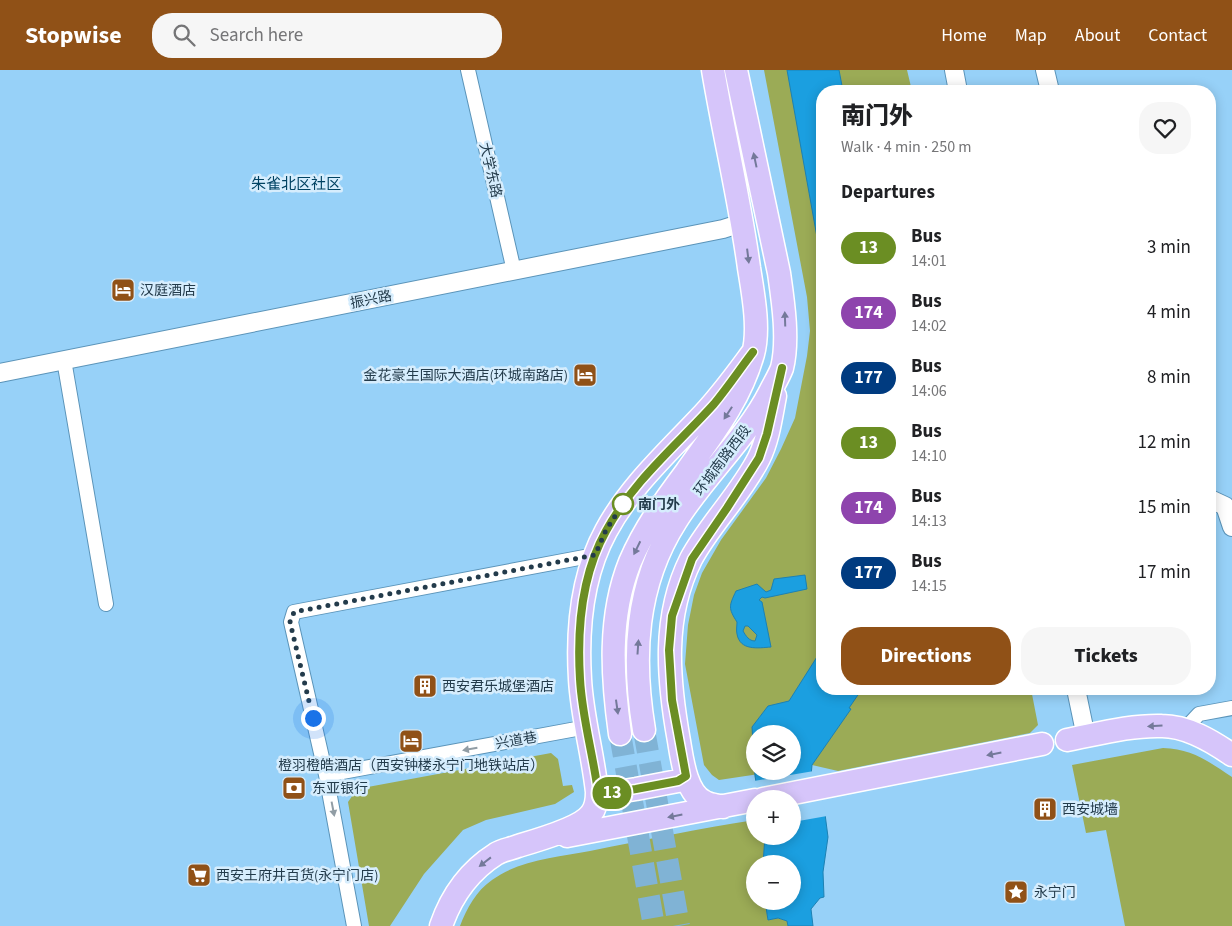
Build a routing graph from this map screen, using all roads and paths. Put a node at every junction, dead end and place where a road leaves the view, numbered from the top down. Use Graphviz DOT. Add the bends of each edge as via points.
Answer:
graph roads {
  1 [pos="468,70"];
  2 [pos="736,70"];
  3 [pos="954,70"];
  4 [pos="1046,70"];
  5 [pos="713,72"];
  6 [pos="957,85"];
  7 [pos="1049,85"];
  8 [pos="742,223"];
  9 [pos="514,271"];
  10 [pos="753,352"];
  11 [pos="64,360"];
  12 [pos="782,368"];
  13 [pos="0,373"];
  14 [pos="1216,502"];
  15 [pos="1232,527"];
  16 [pos="595,555"];
  17 [pos="106,604"];
  18 [pos="1076,695"];
  19 [pos="1232,708"];
  20 [pos="587,727"];
  21 [pos="644,730"];
  22 [pos="1184,730"];
  23 [pos="620,734"];
  24 [pos="1076,738"];
  25 [pos="1042,744"];
  26 [pos="1232,755"];
  27 [pos="326,775"];
  28 [pos="686,776"];
  29 [pos="598,792"];
  30 [pos="801,792"];
  31 [pos="746,802"];
  32 [pos="723,807"];
  33 [pos="529,843"];
  34 [pos="354,926"];
  35 [pos="441,926"];
  1 -- 9 [label="street, 大学东路"];
  12 -- 2 [label="main road, 环城南路西段, one-way" via="785,336 779,273"];
  3 -- 6 [label="street"];
  4 -- 7 [label="street"];
  5 -- 8 [label="main road, 环城南路西段"];
  8 -- 9 [label="street, 振兴路"];
  8 -- 10 [label="main road, 环城南路西段, one-way" via="754,300"];
  9 -- 11 [label="street, 振兴路"];
  10 -- 16 [label="main road" via="715,403 660,458 633,491 606,530"];
  10 -- 23 [label="main road, 环城南路西段, one-way" via="732,406 659,509 630,563 614,629 613,671"];
  11 -- 13 [label="street, 振兴路"];
  11 -- 17 [label="street"];
  21 -- 12 [label="main road, 环城南路西段, one-way" via="638,695 640,618 660,552 676,521 762,409"];
  12 -- 28 [label="main road" via="759,458 692,559 672,616 670,684"];
  14 -- 15 [label="street" via="1225,506"];
  16 -- 20 [label="main road" via="582,612 580,646 580,679"];
  16 -- 27 [label="street" via="294,612 290,622"];
  18 -- 24 [label="street"];
  19 -- 22 [label="street" via="1199,714"];
  20 -- 27 [label="street, 兴道巷, one-way"];
  20 -- 29 [label="main road"];
  22 -- 24 [label="main road, one-way" via="1164,726 1136,727"];
  22 -- 26 [label="main road" via="1213,742"];
  25 -- 30 [label="main road, one-way"];
  27 -- 34 [label="street, one-way"];
  28 -- 29 [label="main road" via="678,781 636,789"];
  28 -- 32 [label="main road" via="704,802"];
  29 -- 33 [label="main road" via="591,814 582,822"];
  31 -- 32 [label="main road"];
  32 -- 33 [label="main road, one-way"];
  33 -- 35 [label="main road, one-way" via="497,853 476,869 447,907"];
}
